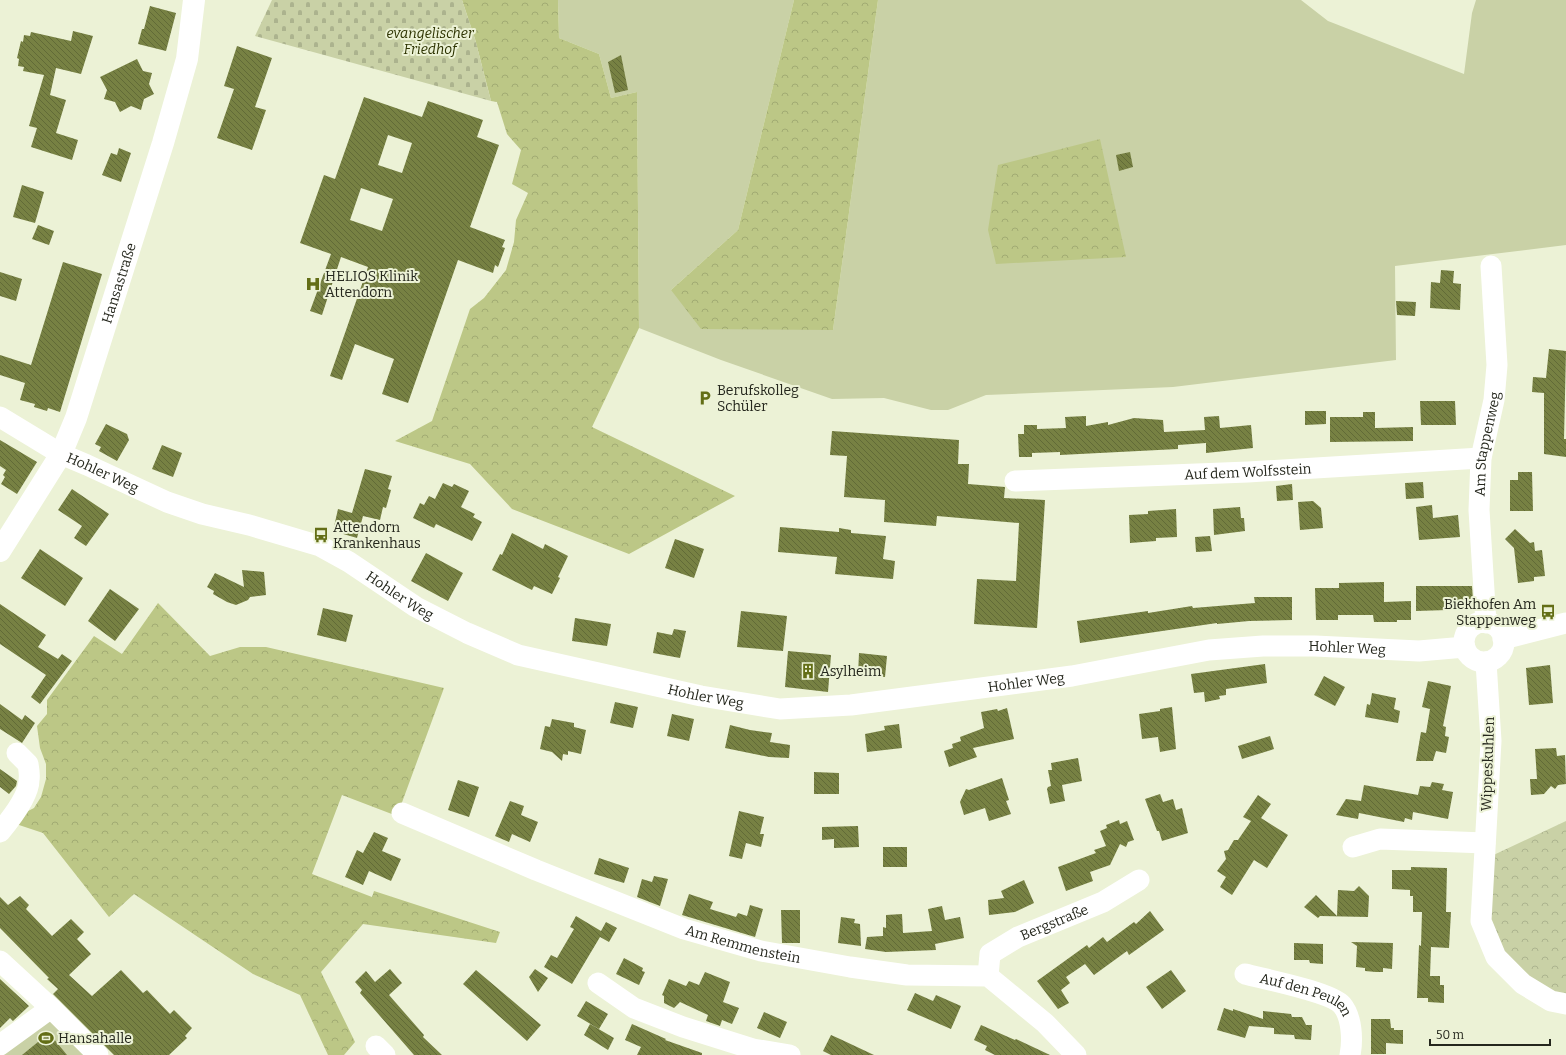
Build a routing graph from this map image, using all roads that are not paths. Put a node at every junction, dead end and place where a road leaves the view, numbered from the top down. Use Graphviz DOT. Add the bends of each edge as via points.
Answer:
graph roads {
  1 [pos="194,0"];
  2 [pos="1491,266"];
  3 [pos="0,417"];
  4 [pos="61,454"];
  5 [pos="1481,458"];
  6 [pos="1015,481"];
  7 [pos="0,551"];
  8 [pos="1486,623"];
  9 [pos="1566,623"];
  10 [pos="1503,639"];
  11 [pos="1465,647"];
  12 [pos="1486,662"];
  13 [pos="17,753"];
  14 [pos="402,813"];
  15 [pos="0,832"];
  16 [pos="1485,843"];
  17 [pos="1353,847"];
  18 [pos="1139,880"];
  19 [pos="0,961"];
  20 [pos="1245,974"];
  21 [pos="988,976"];
  22 [pos="598,983"];
  23 [pos="1566,1004"];
  24 [pos="51,1008"];
  25 [pos="0,1045"];
  26 [pos="98,1055"];
  27 [pos="790,1055"];
  28 [pos="1076,1055"];
  29 [pos="1350,1055"];
  1 -- 4 [label="main road, Hansastraße" via="187,59 163,143 76,418"];
  2 -- 5 [label="street, Am Stappenweg" via="1497,365 1494,400"];
  3 -- 4 [label="street, Hohler Weg"];
  4 -- 7 [label="main road, Hansastraße"];
  4 -- 11 [label="street, Hohler Weg" via="167,502 320,546 349,562 416,607 467,633 518,654 701,696 780,709 851,705 1072,676 1208,650 1316,646 1419,651"];
  5 -- 6 [label="street, Auf dem Wolfsstein" via="1248,472"];
  5 -- 8 [label="street, Am Stappenweg" via="1480,510"];
  8 -- 10 [label="street" via="1498,628"];
  8 -- 11 [label="street" via="1469,628 1465,635"];
  9 -- 10 [label="street"];
  10 -- 12 [label="street" via="1502,650 1498,656"];
  11 -- 12 [label="street" via="1476,661"];
  12 -- 16 [label="street, Wippeskuhlen" via="1491,741"];
  13 -- 15 [label="street" via="28,764 30,781 27,792"];
  14 -- 21 [label="street, Am Remmenstein" via="684,929 761,951 907,975"];
  16 -- 17 [label="street" via="1380,839"];
  16 -- 23 [label="street, Wippeskuhlen" via="1481,921 1496,957 1523,984 1551,1001"];
  18 -- 21 [label="street, Bergstraße" via="1103,902 1018,937 990,954"];
  19 -- 24 [label="street"];
  20 -- 29 [label="street, Auf den Peulen" via="1328,996 1341,1005 1349,1019 1352,1048"];
  21 -- 28 [label="street" via="1045,1023"];
  22 -- 27 [label="street" via="634,1008 683,1027 753,1049"];
  24 -- 25 [label="street"];
  24 -- 26 [label="street"];
}
